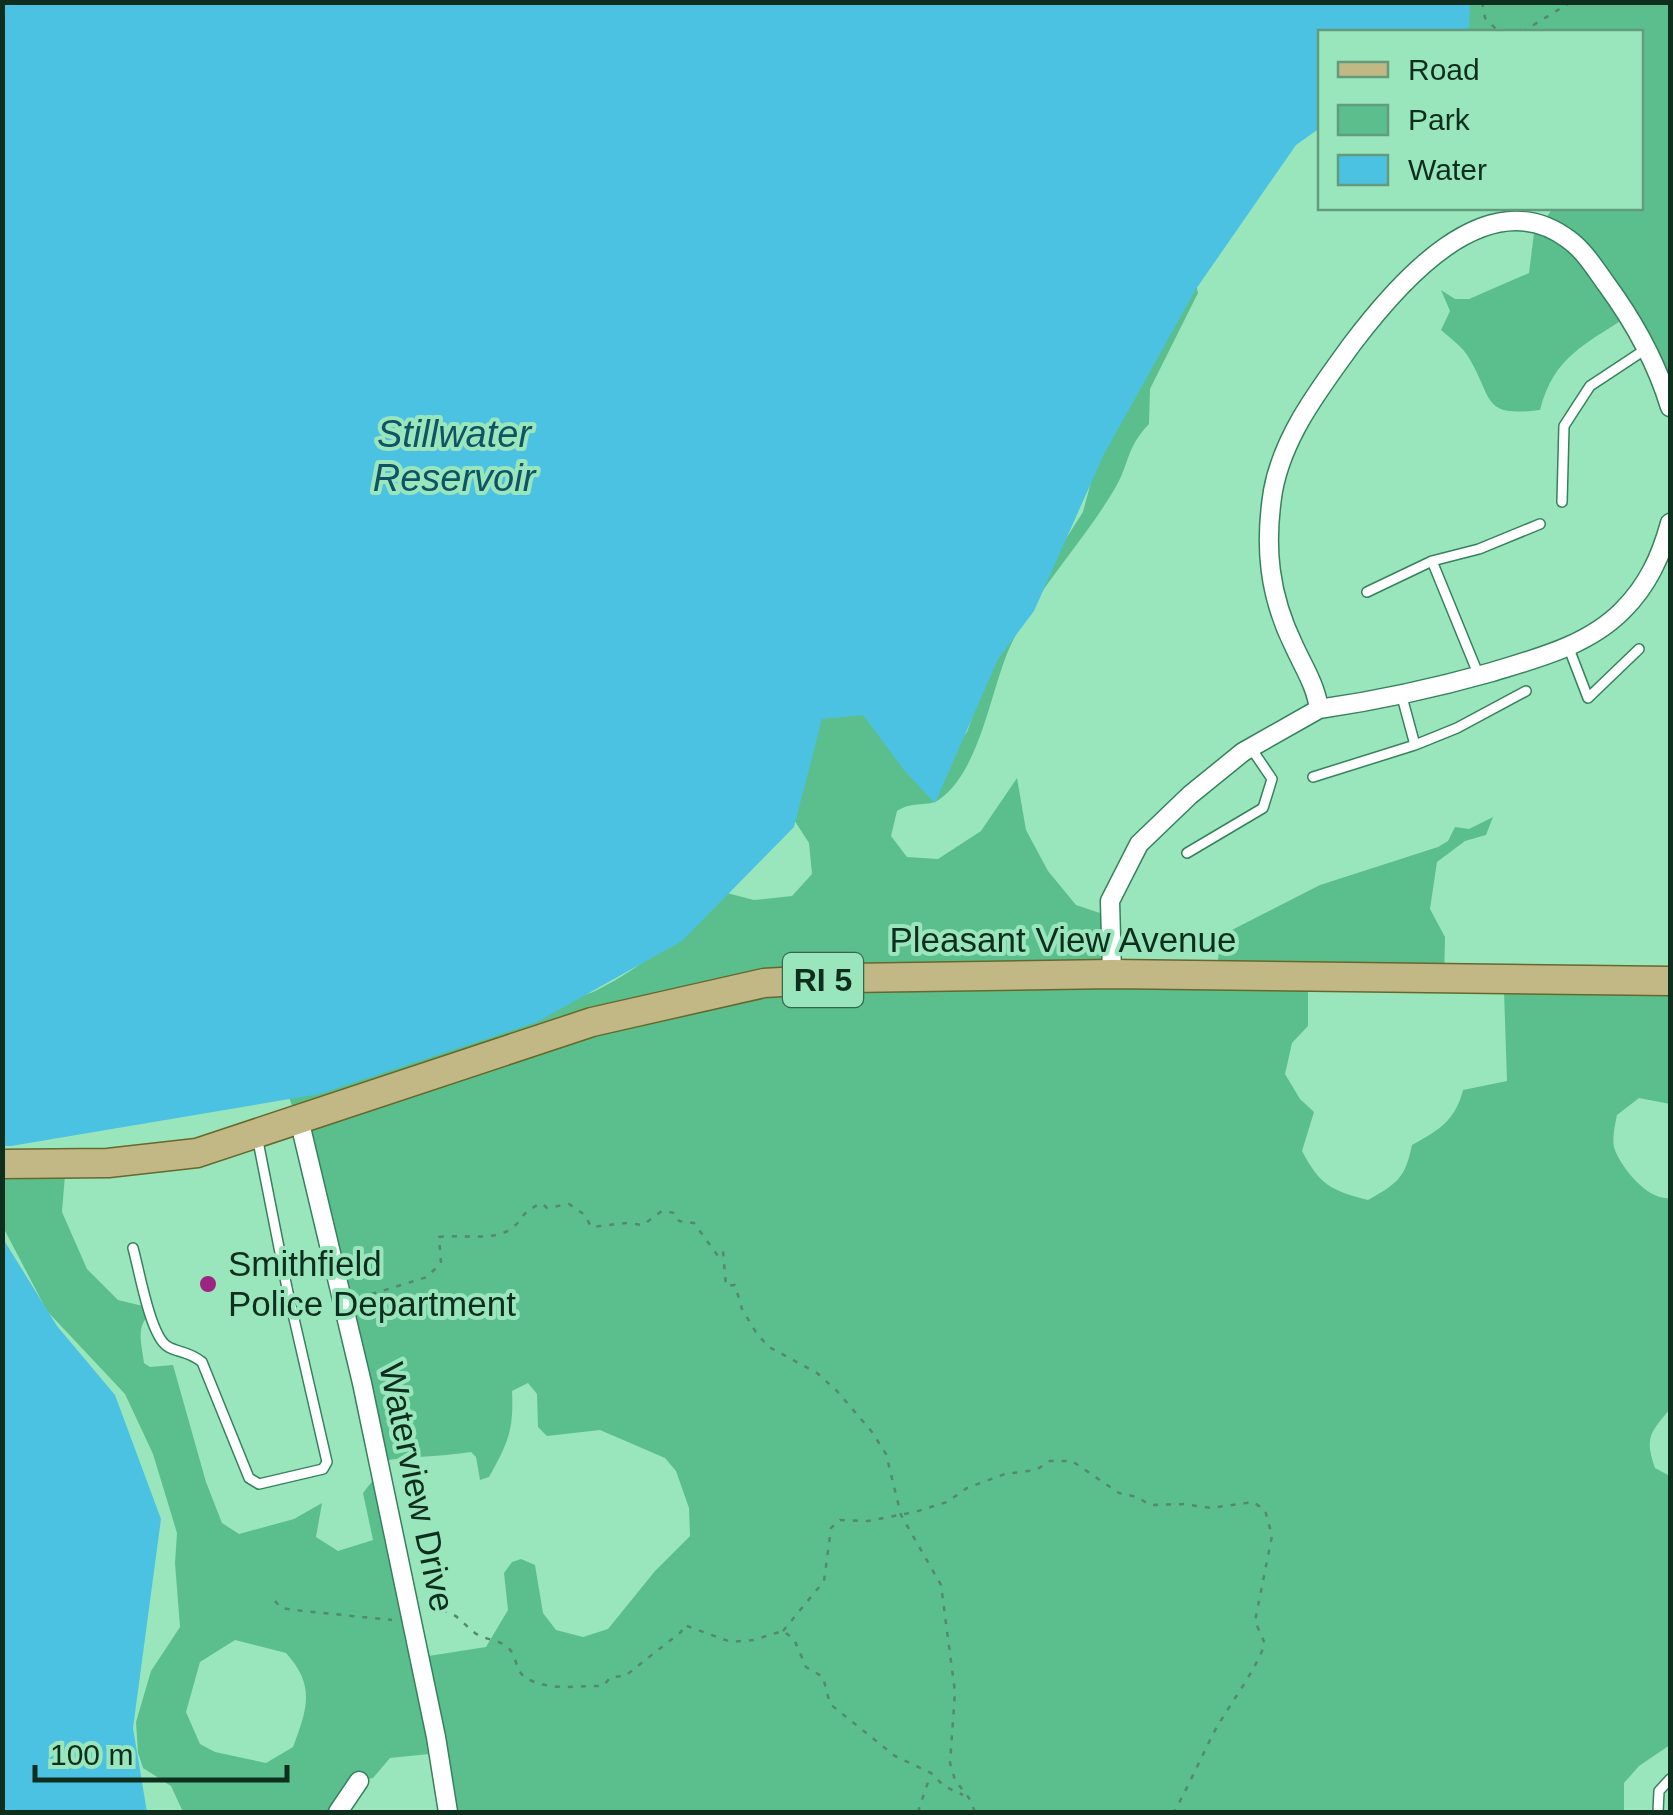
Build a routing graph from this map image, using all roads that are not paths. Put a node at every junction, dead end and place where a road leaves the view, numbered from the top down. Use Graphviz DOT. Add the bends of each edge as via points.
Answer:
graph roads {
  1 [pos="1646,349"];
  2 [pos="1670,407"];
  3 [pos="1562,502"];
  4 [pos="1670,523"];
  5 [pos="1540,524"];
  6 [pos="1432,561"];
  7 [pos="1367,592"];
  8 [pos="1568,646"];
  9 [pos="1639,649"];
  10 [pos="1479,676"];
  11 [pos="1526,692"];
  12 [pos="1402,697"];
  13 [pos="1319,709"];
  14 [pos="1414,745"];
  15 [pos="1250,748"];
  16 [pos="1313,778"];
  17 [pos="1187,853"];
  18 [pos="1112,974"];
  19 [pos="1670,981"];
  20 [pos="298,1118"];
  21 [pos="256,1133"];
  22 [pos="2,1164"];
  23 [pos="134,1248"];
  24 [pos="1670,1780"];
  25 [pos="360,1781"];
  26 [pos="338,1812"];
  27 [pos="448,1812"];
  28 [pos="1658,1812"];
  1 -- 2 [label="street"];
  1 -- 3 [label="lane" via="1590,386 1564,426"];
  1 -- 13 [label="street" via="1592,264 1572,241 1546,227 1508,222 1473,232 1448,243 1409,276 1316,395 1277,473 1270,579"];
  4 -- 8 [label="street" via="1661,554 1634,598 1610,622"];
  5 -- 6 [label="lane"];
  6 -- 7 [label="lane"];
  6 -- 10 [label="lane"];
  8 -- 9 [label="lane" via="1588,698"];
  8 -- 10 [label="street"];
  10 -- 12 [label="street"];
  11 -- 14 [label="lane"];
  12 -- 13 [label="street"];
  12 -- 14 [label="lane"];
  13 -- 15 [label="street"];
  14 -- 16 [label="lane"];
  15 -- 17 [label="lane" via="1272,779 1263,808"];
  15 -- 18 [label="street" via="1140,844 1110,901"];
  18 -- 19 [label="main road, Pleasant View Avenue / RI 5"];
  18 -- 20 [label="main road, Pleasant View Avenue / RI 5" via="764,983 592,1022"];
  20 -- 21 [label="main road, Pleasant View Avenue / RI 5"];
  20 -- 27 [label="street, Waterview Drive" via="412,1616"];
  21 -- 22 [label="main road, Pleasant View Avenue / RI 5" via="197,1153"];
  21 -- 23 [label="lane" via="328,1462 323,1469 259,1484 249,1478 202,1362 157,1335"];
  24 -- 28 [label="lane" via="1659,1790"];
  25 -- 26 [label="street"];
}
